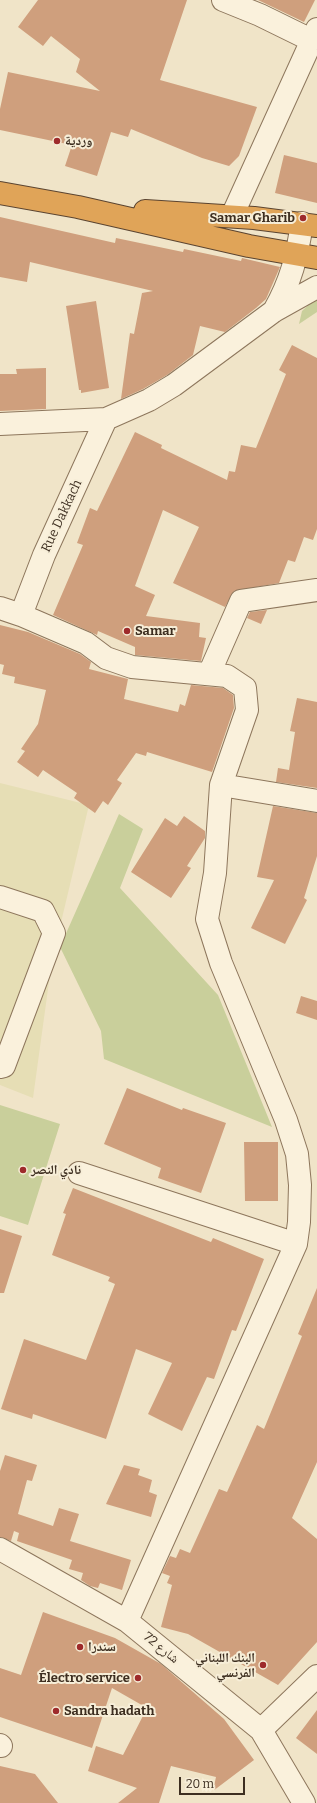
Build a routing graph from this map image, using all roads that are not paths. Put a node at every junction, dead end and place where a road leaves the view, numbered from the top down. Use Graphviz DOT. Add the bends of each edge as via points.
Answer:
graph roads {
  1 [pos="223,0"];
  2 [pos="314,34"];
  3 [pos="0,193"];
  4 [pos="78,207"];
  5 [pos="232,216"];
  6 [pos="310,225"];
  7 [pos="307,257"];
  8 [pos="317,287"];
  9 [pos="274,311"];
  10 [pos="106,419"];
  11 [pos="0,424"];
  12 [pos="317,590"];
  13 [pos="0,608"];
  14 [pos="21,615"];
  15 [pos="209,674"];
  16 [pos="221,785"];
  17 [pos="317,801"];
  18 [pos="0,897"];
  19 [pos="0,1067"];
  20 [pos="79,1173"];
  21 [pos="296,1244"];
  22 [pos="0,1549"];
  23 [pos="127,1621"];
  24 [pos="317,1676"];
  25 [pos="261,1730"];
  26 [pos="304,1803"];
  1 -- 2 [label="street"];
  2 -- 5 [label="street"];
  3 -- 4 [label="highway"];
  4 -- 5 [label="highway"];
  4 -- 7 [label="highway"];
  5 -- 6 [label="highway"];
  6 -- 7 [label="street"];
  7 -- 9 [label="street"];
  8 -- 9 [label="street"];
  9 -- 10 [label="street" via="174,385 149,400"];
  10 -- 11 [label="street"];
  10 -- 14 [label="street, Rue Dakkach" via="44,555"];
  12 -- 15 [label="street" via="241,601"];
  13 -- 14 [label="street"];
  14 -- 15 [label="street" via="86,643 106,658 132,666"];
  15 -- 16 [label="street" via="227,676 245,688 247,710"];
  16 -- 17 [label="street"];
  16 -- 21 [label="street" via="215,873 207,920 221,963 286,1120 297,1154 300,1185"];
  18 -- 19 [label="street" via="43,911 54,933 4,1066"];
  20 -- 21 [label="street"];
  21 -- 23 [label="street"];
  22 -- 23 [label="street, شارع 72"];
  23 -- 25 [label="street, شارع 72"];
  24 -- 25 [label="street"];
  25 -- 26 [label="street, شارع 72"];
}
